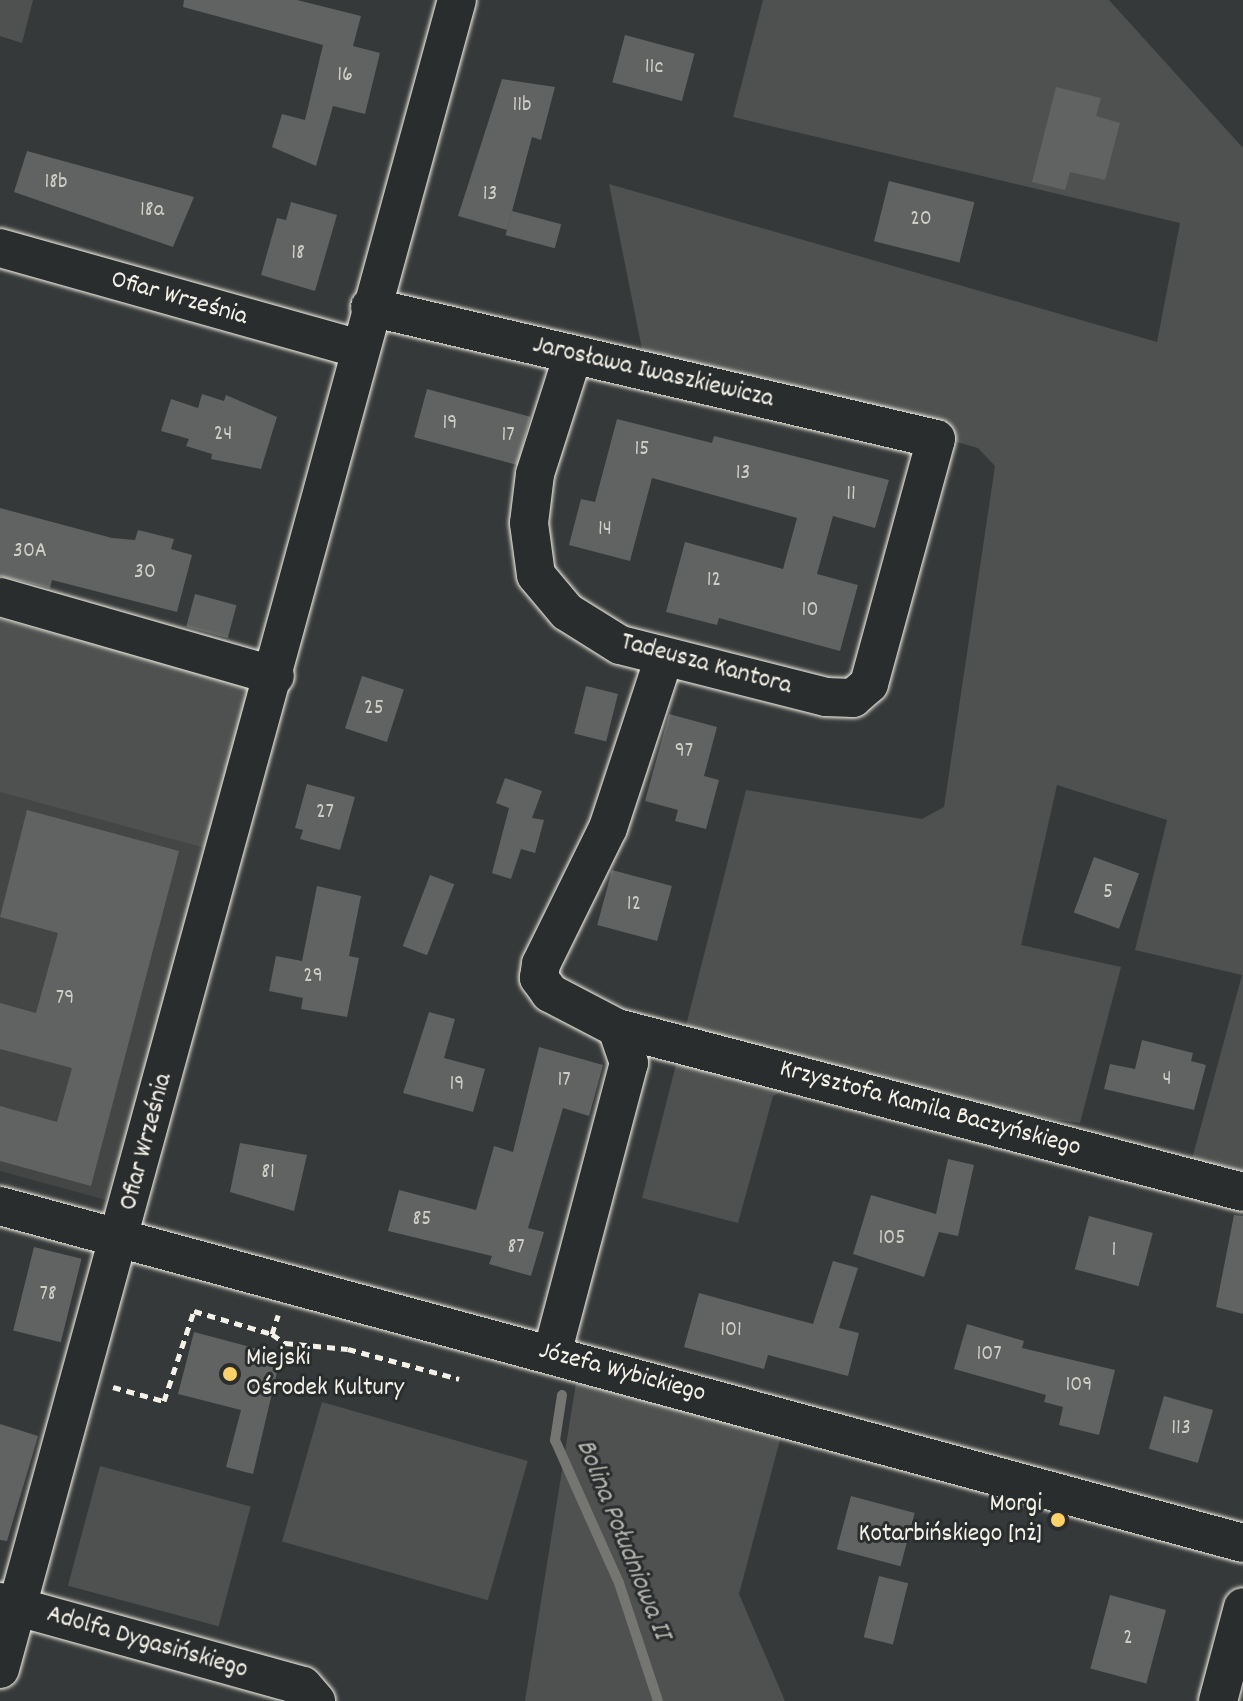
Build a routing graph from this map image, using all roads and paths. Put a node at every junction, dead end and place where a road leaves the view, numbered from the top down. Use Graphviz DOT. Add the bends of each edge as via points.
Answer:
graph roads {
  1 [pos="457,0"];
  2 [pos="0,248"];
  3 [pos="370,307"];
  4 [pos="359,349"];
  5 [pos="573,355"];
  6 [pos="936,439"];
  7 [pos="0,597"];
  8 [pos="664,658"];
  9 [pos="275,676"];
  10 [pos="617,1028"];
  11 [pos="1243,1192"];
  12 [pos="0,1206"];
  13 [pos="121,1238"];
  14 [pos="288,1284"];
  15 [pos="272,1334"];
  16 [pos="552,1354"];
  17 [pos="80,1377"];
  18 [pos="459,1379"];
  19 [pos="1243,1543"];
  20 [pos="9,1604"];
  21 [pos="1243,1607"];
  22 [pos="0,1669"];
  23 [pos="316,1701"];
  24 [pos="1218,1701"];
  1 -- 3 [label="street, Ofiar Września"];
  2 -- 4 [label="street, Ofiar Września"];
  3 -- 4 [label="street, Ofiar Września"];
  3 -- 5 [label="street, Jarosława Iwaszkiewicza"];
  4 -- 9 [label="street, Ofiar Września"];
  5 -- 6 [label="street, Jarosława Iwaszkiewicza"];
  5 -- 8 [label="street, Tadeusza Kantora" via="535,474 529,523 536,575 567,612 620,645"];
  6 -- 8 [label="street, Tadeusza Kantora" via="869,684 853,698 826,697"];
  7 -- 9 [label="street"];
  8 -- 10 [label="street, Krzysztofa Kamila Baczyńskiego" via="608,828 582,872 539,978 550,993"];
  9 -- 13 [label="street, Ofiar Września"];
  10 -- 11 [label="street, Krzysztofa Kamila Baczyńskiego"];
  10 -- 16 [label="street" via="629,1063"];
  12 -- 13 [label="street, Józefa Wybickiego"];
  13 -- 14 [label="street, Józefa Wybickiego"];
  13 -- 17 [label="street, Ofiar Września"];
  14 -- 15 [label="path"];
  14 -- 16 [label="street, Józefa Wybickiego"];
  15 -- 17 [label="path" via="194,1311 164,1401"];
  15 -- 18 [label="path" via="285,1343 348,1349"];
  16 -- 19 [label="street, Józefa Wybickiego"];
  17 -- 20 [label="street, Ofiar Września"];
  20 -- 22 [label="street, Ofiar Września"];
  20 -- 23 [label="street, Adolfa Dygasińskiego" via="303,1686"];
  21 -- 24 [label="street"];
}
